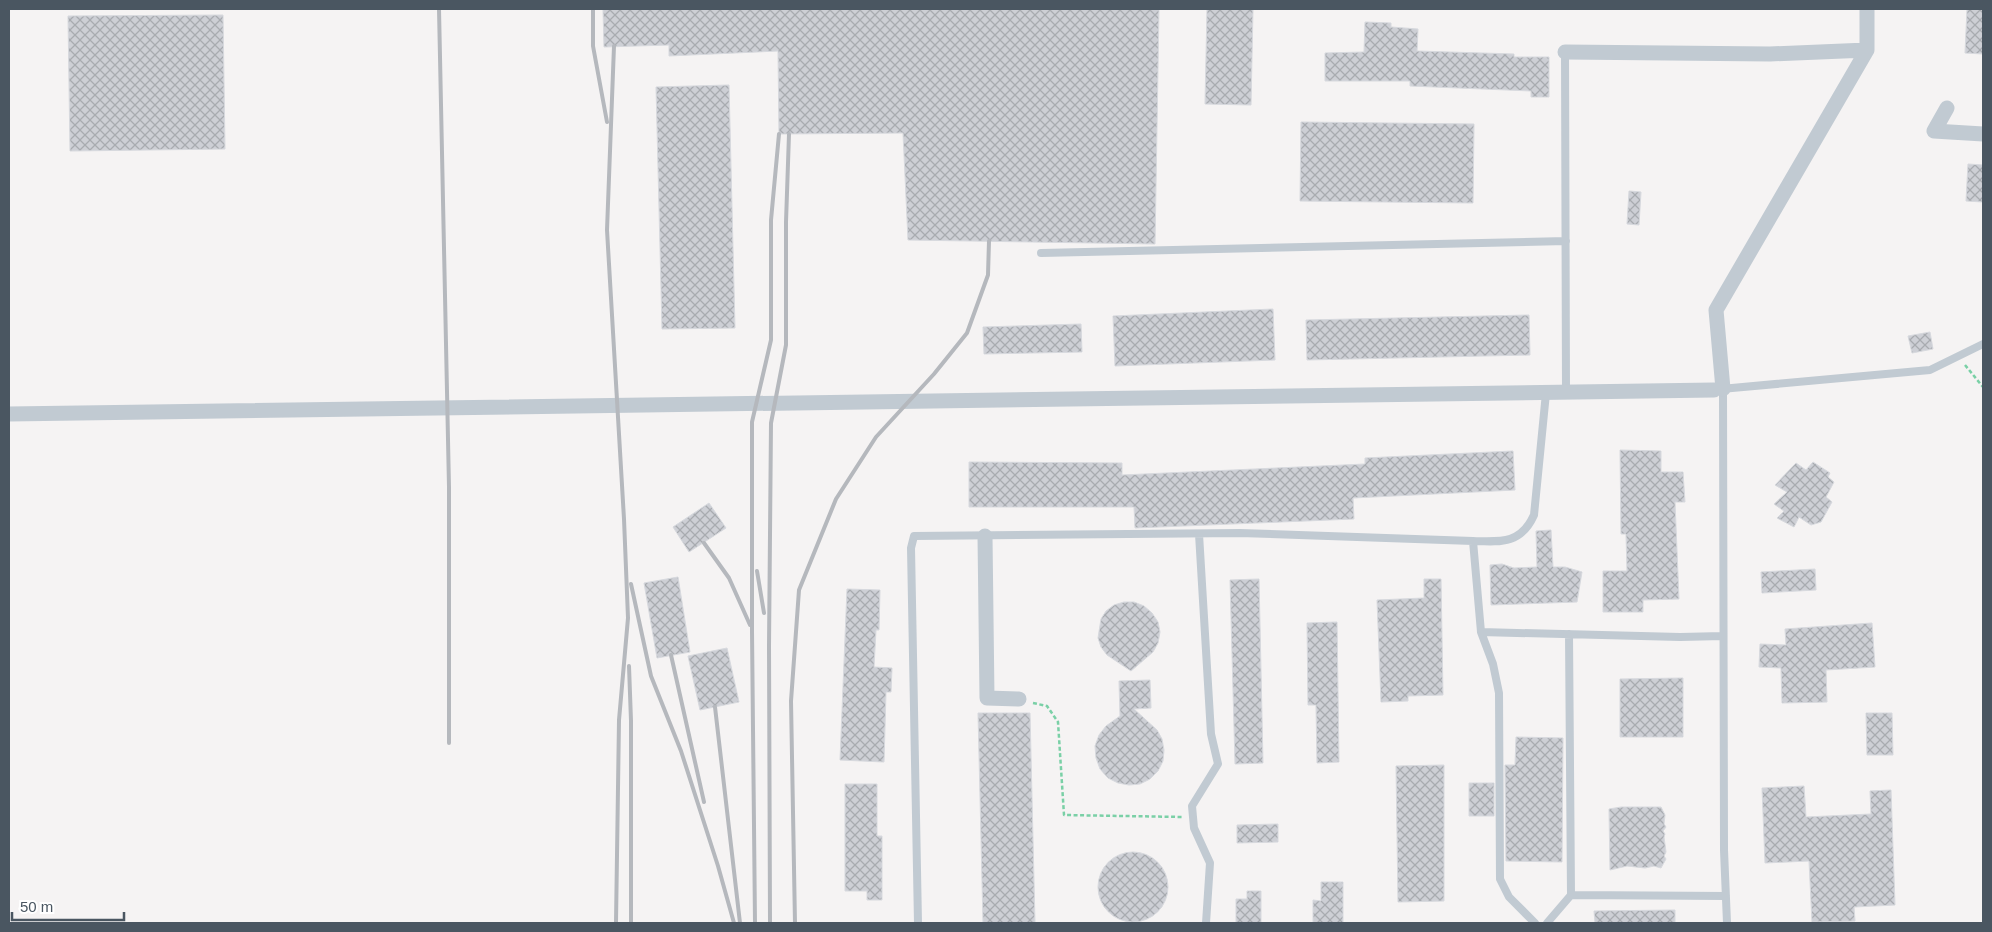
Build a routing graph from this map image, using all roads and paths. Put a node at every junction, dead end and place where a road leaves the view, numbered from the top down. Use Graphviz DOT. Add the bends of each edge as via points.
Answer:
graph roads {
  1 [pos="1867,9"];
  2 [pos="1867,50"];
  3 [pos="1565,52"];
  4 [pos="1948,108"];
  5 [pos="1983,134"];
  6 [pos="1566,241"];
  7 [pos="1041,253"];
  8 [pos="1983,344"];
  9 [pos="1959,356"];
  10 [pos="1983,387"];
  11 [pos="1718,390"];
  12 [pos="1566,392"];
  13 [pos="1546,393"];
  14 [pos="9,414"];
  15 [pos="1199,534"];
  16 [pos="985,536"];
  17 [pos="1473,541"];
  18 [pos="1480,632"];
  19 [pos="1569,634"];
  20 [pos="1723,636"];
  21 [pos="1019,699"];
  22 [pos="1193,817"];
  23 [pos="1571,895"];
  24 [pos="1726,896"];
  25 [pos="918,923"];
  26 [pos="1206,923"];
  27 [pos="1536,923"];
  28 [pos="1547,923"];
  29 [pos="1727,923"];
  1 -- 2 [label="street"];
  2 -- 3 [label="street" via="1770,54"];
  2 -- 11 [label="street" via="1716,310"];
  3 -- 6 [label="lane"];
  4 -- 5 [label="street" via="1934,131"];
  6 -- 7 [label="lane"];
  6 -- 12 [label="lane"];
  8 -- 9 [label="lane"];
  9 -- 10 [label="path"];
  9 -- 11 [label="lane" via="1930,370"];
  11 -- 12 [label="street"];
  11 -- 20 [label="lane"];
  12 -- 13 [label="street"];
  13 -- 14 [label="street"];
  13 -- 17 [label="lane" via="1531,523 1512,539"];
  15 -- 16 [label="lane"];
  15 -- 17 [label="lane"];
  15 -- 22 [label="lane" via="1211,734 1218,764 1192,806"];
  16 -- 21 [label="street" via="987,698"];
  16 -- 25 [label="lane" via="914,536 911,548"];
  17 -- 18 [label="lane"];
  18 -- 19 [label="lane"];
  18 -- 27 [label="lane" via="1494,664 1499,693 1500,879 1509,897"];
  19 -- 20 [label="lane"];
  19 -- 23 [label="lane"];
  20 -- 24 [label="lane"];
  21 -- 22 [label="path" via="1047,706 1058,722 1064,815"];
  22 -- 26 [label="lane" via="1194,828 1210,863"];
  23 -- 24 [label="lane"];
  23 -- 28 [label="lane"];
  24 -- 29 [label="lane"];
}
